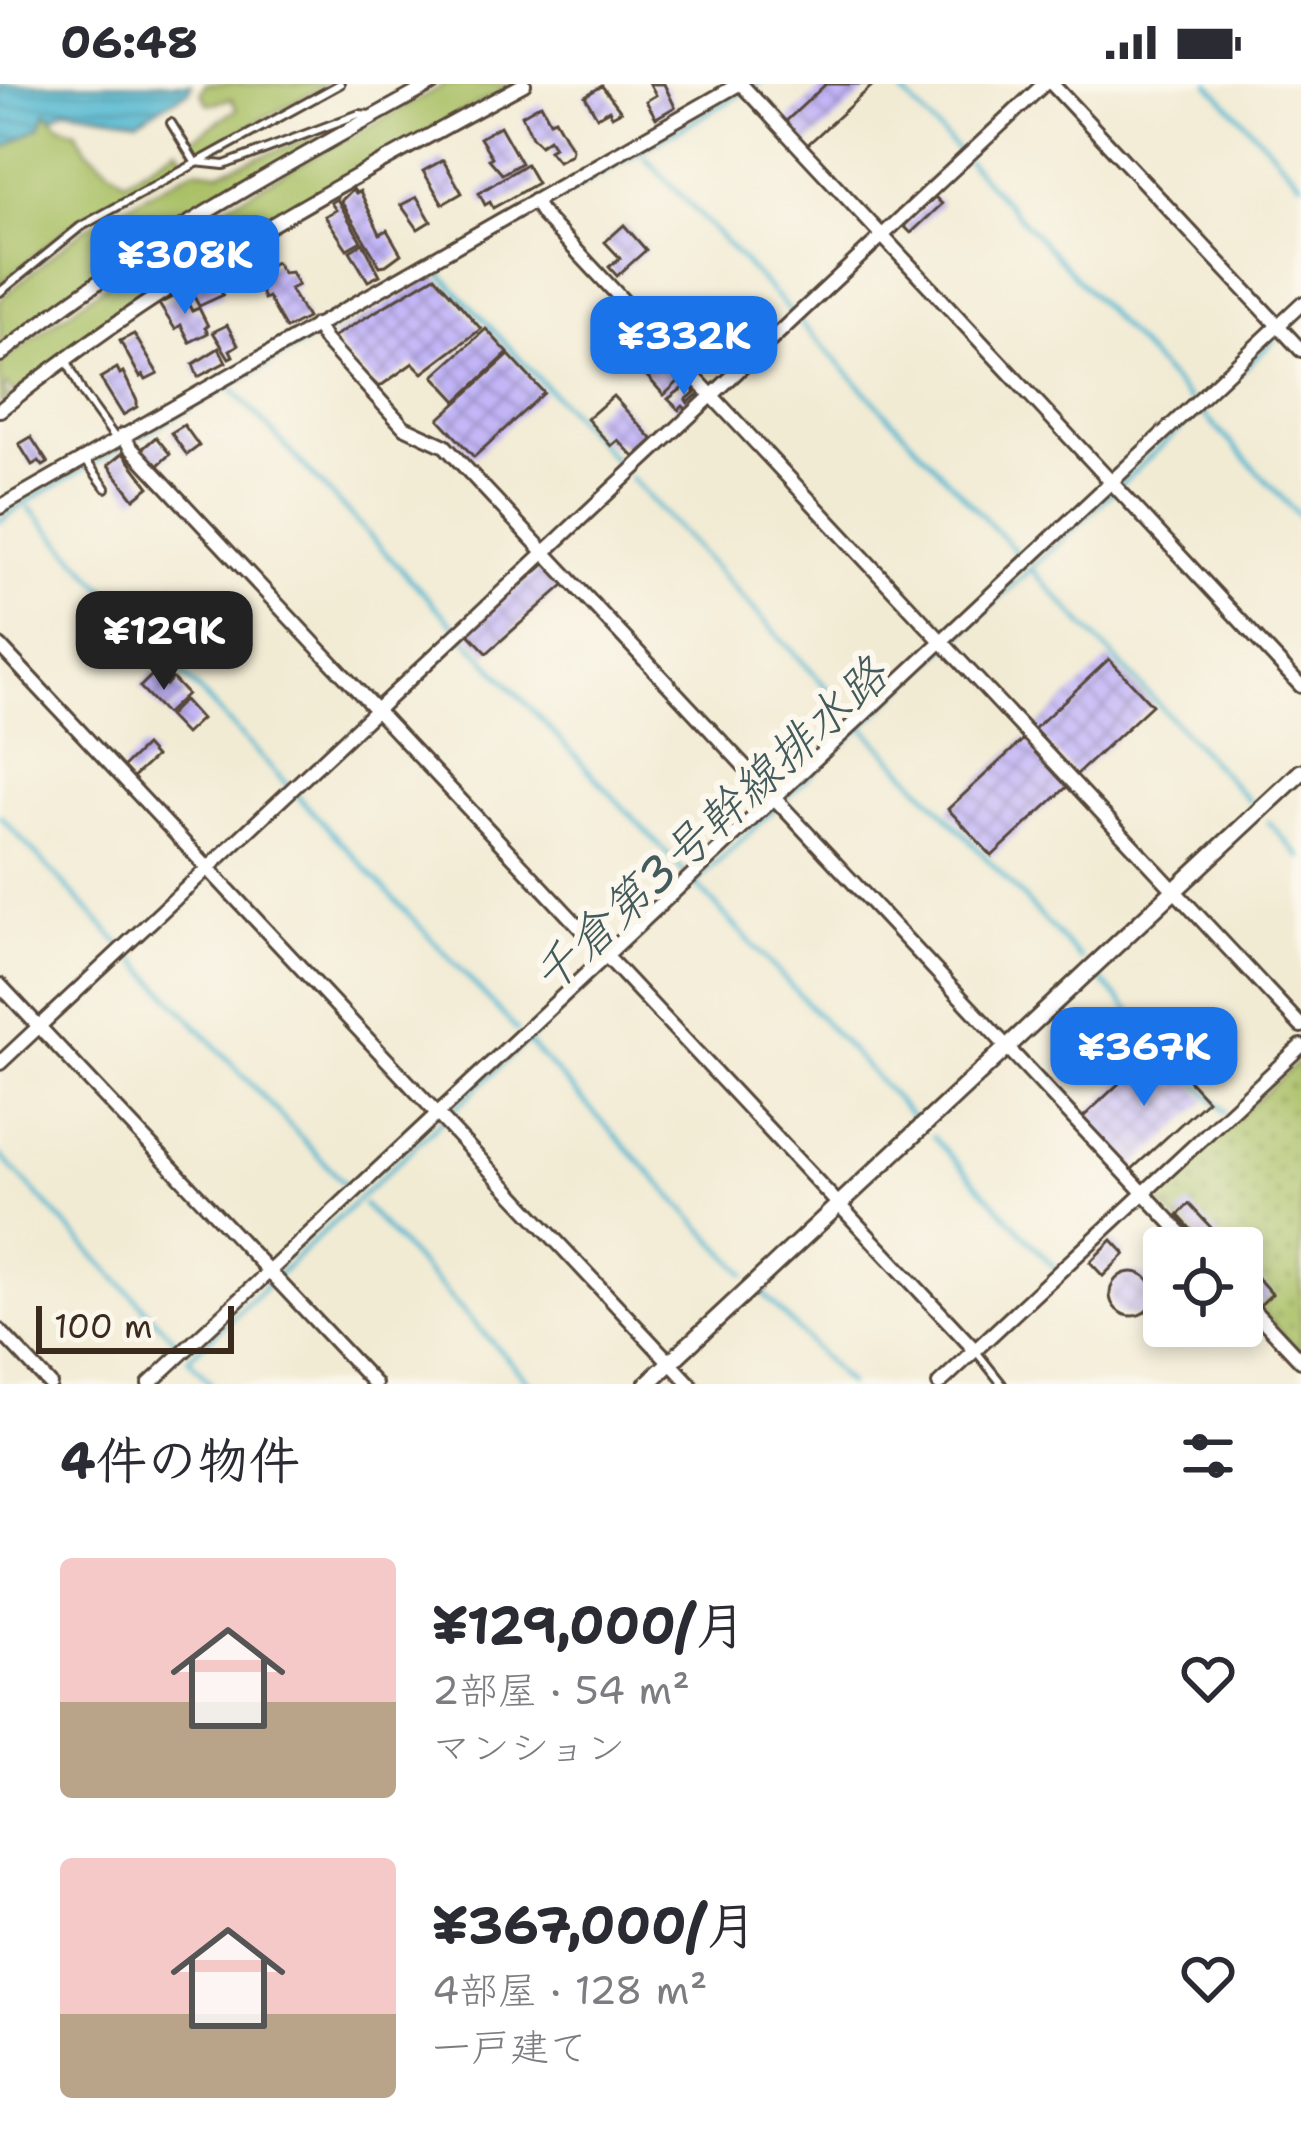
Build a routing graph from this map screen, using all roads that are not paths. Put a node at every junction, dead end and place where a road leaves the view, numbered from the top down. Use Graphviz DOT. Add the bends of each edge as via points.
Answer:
graph roads {
  1 [pos="340,84"];
  2 [pos="432,84"];
  3 [pos="524,84"];
  4 [pos="1048,84"];
  5 [pos="743,88"];
  6 [pos="374,116"];
  7 [pos="171,123"];
  8 [pos="195,162"];
  9 [pos="538,207"];
  10 [pos="880,238"];
  11 [pos="0,292"];
  12 [pos="1301,304"];
  13 [pos="1282,329"];
  14 [pos="319,330"];
  15 [pos="1301,350"];
  16 [pos="0,355"];
  17 [pos="66,360"];
  18 [pos="712,396"];
  19 [pos="0,410"];
  20 [pos="123,440"];
  21 [pos="84,459"];
  22 [pos="1114,487"];
  23 [pos="106,488"];
  24 [pos="0,507"];
  25 [pos="544,554"];
  26 [pos="946,645"];
  27 [pos="0,646"];
  28 [pos="1301,686"];
  29 [pos="376,711"];
  30 [pos="1301,772"];
  31 [pos="778,802"];
  32 [pos="208,868"];
  33 [pos="1174,891"];
  34 [pos="608,960"];
  35 [pos="0,985"];
  36 [pos="39,1026"];
  37 [pos="1301,1026"];
  38 [pos="1301,1046"];
  39 [pos="1006,1048"];
  40 [pos="0,1063"];
  41 [pos="441,1118"];
  42 [pos="1144,1193"];
  43 [pos="838,1205"];
  44 [pos="1176,1227"];
  45 [pos="273,1275"];
  46 [pos="1263,1320"];
  47 [pos="0,1331"];
  48 [pos="975,1350"];
  49 [pos="1301,1361"];
  50 [pos="670,1363"];
  51 [pos="50,1384"];
  52 [pos="149,1384"];
  53 [pos="375,1384"];
  54 [pos="646,1384"];
  55 [pos="690,1384"];
  56 [pos="939,1384"];
  57 [pos="1003,1384"];
  1 -- 8 [label="lane"];
  2 -- 6 [label="street"];
  3 -- 17 [label="street" via="266,226"];
  4 -- 10 [label="street"];
  4 -- 13 [label="street"];
  5 -- 9 [label="street"];
  5 -- 10 [label="street"];
  6 -- 8 [label="lane" via="358,114 224,165"];
  6 -- 16 [label="street" via="148,248"];
  7 -- 8 [label="lane"];
  8 -- 11 [label="lane" via="80,226"];
  9 -- 14 [label="street"];
  9 -- 18 [label="street"];
  10 -- 18 [label="street"];
  10 -- 22 [label="street"];
  12 -- 13 [label="street"];
  13 -- 15 [label="street"];
  13 -- 22 [label="street"];
  14 -- 20 [label="street"];
  14 -- 25 [label="street" via="404,427 445,446"];
  17 -- 19 [label="street"];
  17 -- 20 [label="lane"];
  18 -- 25 [label="street"];
  18 -- 26 [label="street"];
  20 -- 21 [label="street"];
  20 -- 29 [label="street"];
  21 -- 23 [label="lane"];
  21 -- 24 [label="street"];
  22 -- 26 [label="street"];
  22 -- 28 [label="street"];
  25 -- 29 [label="street"];
  25 -- 31 [label="street"];
  26 -- 31 [label="street"];
  26 -- 33 [label="street"];
  27 -- 32 [label="street"];
  29 -- 32 [label="street"];
  29 -- 34 [label="street"];
  30 -- 33 [label="street"];
  31 -- 34 [label="street"];
  31 -- 39 [label="street"];
  32 -- 36 [label="street"];
  32 -- 41 [label="street"];
  33 -- 37 [label="street"];
  33 -- 39 [label="street"];
  34 -- 41 [label="street"];
  34 -- 43 [label="street"];
  35 -- 36 [label="street"];
  36 -- 40 [label="street"];
  36 -- 45 [label="street"];
  38 -- 42 [label="street"];
  39 -- 42 [label="street"];
  39 -- 43 [label="street"];
  41 -- 45 [label="street"];
  41 -- 50 [label="street"];
  42 -- 44 [label="street"];
  42 -- 48 [label="street"];
  43 -- 48 [label="street"];
  43 -- 50 [label="street"];
  45 -- 52 [label="street"];
  45 -- 53 [label="street"];
  46 -- 49 [label="street"];
  47 -- 51 [label="street"];
  48 -- 56 [label="street"];
  48 -- 57 [label="lane"];
  50 -- 54 [label="street"];
  50 -- 55 [label="street"];
}
